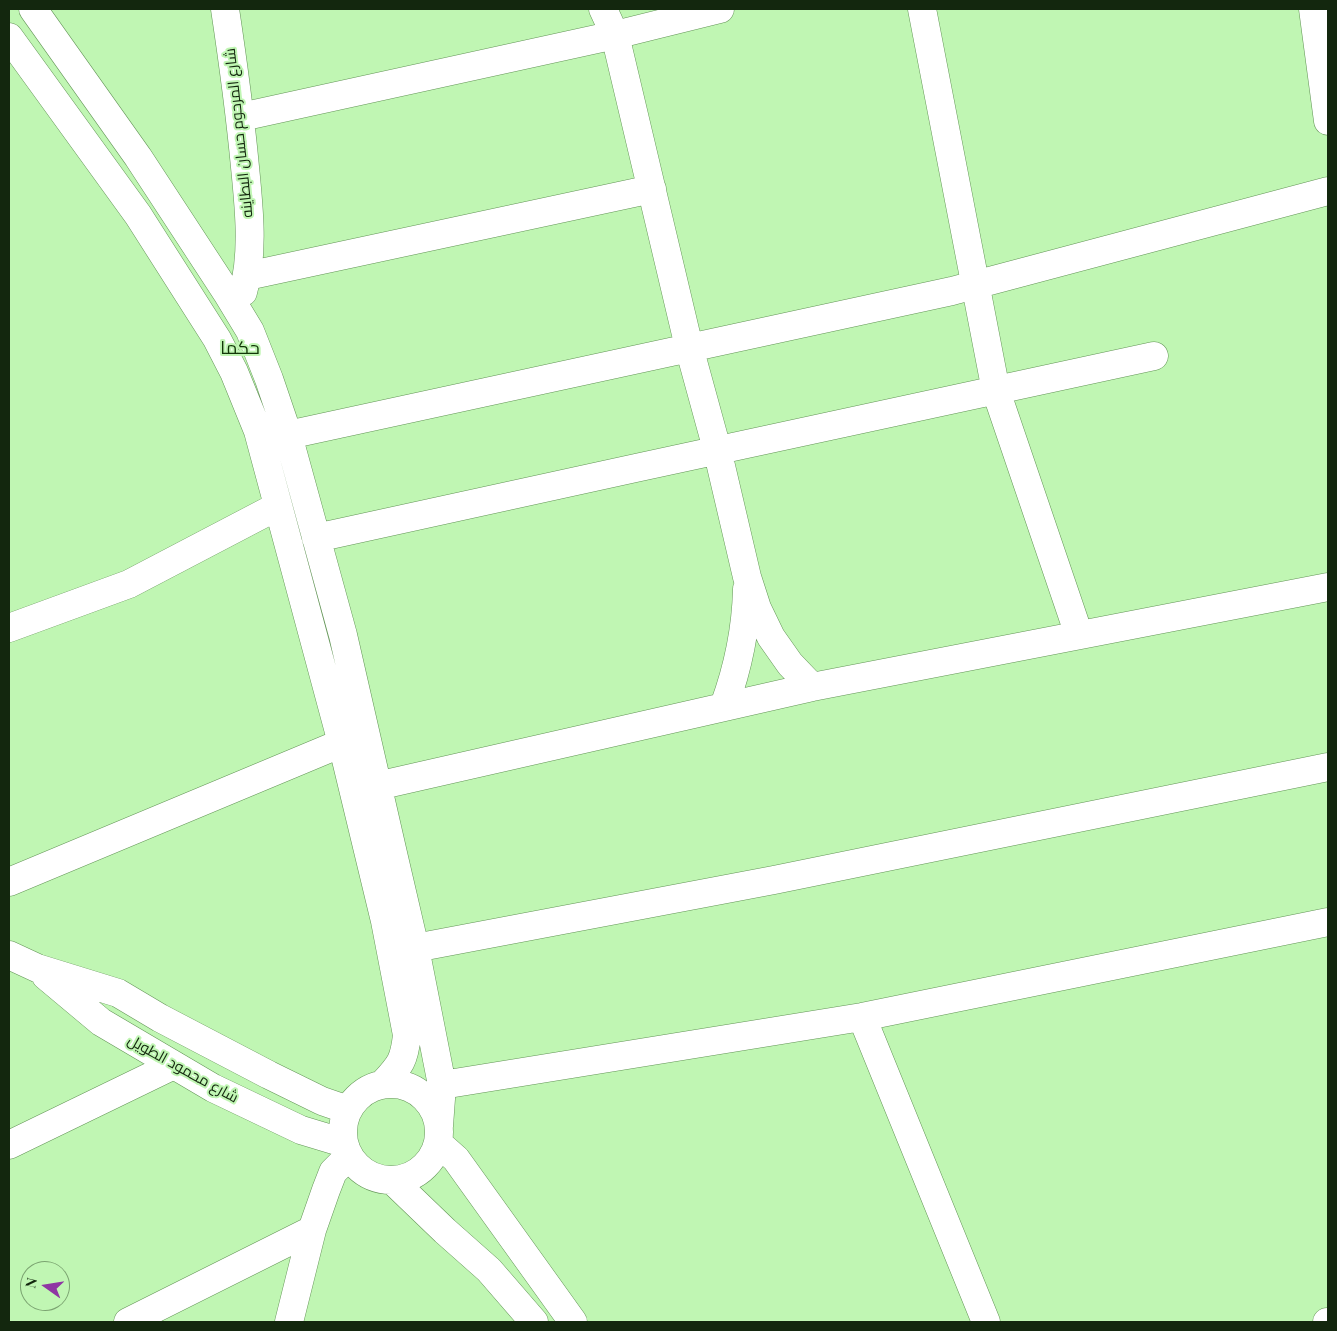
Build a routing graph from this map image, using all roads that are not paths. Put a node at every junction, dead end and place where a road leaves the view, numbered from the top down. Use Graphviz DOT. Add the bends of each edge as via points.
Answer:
graph roads {
  1 [pos="33,9"];
  2 [pos="225,9"];
  3 [pos="603,9"];
  4 [pos="720,9"];
  5 [pos="922,9"];
  6 [pos="1313,9"];
  7 [pos="615,35"];
  8 [pos="9,38"];
  9 [pos="241,117"];
  10 [pos="1328,121"];
  11 [pos="652,188"];
  12 [pos="1328,191"];
  13 [pos="247,276"];
  14 [pos="975,285"];
  15 [pos="238,311"];
  16 [pos="217,338"];
  17 [pos="689,347"];
  18 [pos="1154,356"];
  19 [pos="996,391"];
  20 [pos="288,435"];
  21 [pos="717,450"];
  22 [pos="278,506"];
  23 [pos="316,538"];
  24 [pos="747,578"];
  25 [pos="1328,587"];
  26 [pos="9,628"];
  27 [pos="1080,635"];
  28 [pos="812,687"];
  29 [pos="724,706"];
  30 [pos="342,743"];
  31 [pos="1328,767"];
  32 [pos="377,786"];
  33 [pos="9,882"];
  34 [pos="1328,922"];
  35 [pos="415,948"];
  36 [pos="9,955"];
  37 [pos="37,968"];
  38 [pos="862,1017"];
  39 [pos="174,1064"];
  40 [pos="382,1085"];
  41 [pos="442,1085"];
  42 [pos="348,1110"];
  43 [pos="438,1134"];
  44 [pos="9,1145"];
  45 [pos="346,1149"];
  46 [pos="393,1181"];
  47 [pos="312,1230"];
  48 [pos="128,1322"];
  49 [pos="289,1322"];
  50 [pos="534,1322"];
  51 [pos="573,1322"];
  52 [pos="986,1322"];
  1 -- 15 [label="street" via="138,157"];
  2 -- 9 [label="street, شارع المرحوم حسان البطاينه"];
  3 -- 7 [label="street"];
  4 -- 7 [label="street"];
  5 -- 14 [label="street"];
  6 -- 10 [label="street"];
  7 -- 9 [label="street"];
  7 -- 11 [label="street"];
  8 -- 16 [label="street" via="138,215"];
  9 -- 13 [label="street, شارع المرحوم حسان البطاينه" via="249,208"];
  11 -- 13 [label="street"];
  11 -- 17 [label="street"];
  12 -- 14 [label="street"];
  13 -- 15 [label="street, شارع المرحوم حسان البطاينه"];
  14 -- 17 [label="street"];
  14 -- 19 [label="street"];
  15 -- 16 [label="street, شارع المرحوم حسان البطاينه"];
  15 -- 20 [label="street" via="250,331"];
  16 -- 22 [label="street" via="258,431"];
  17 -- 20 [label="street"];
  17 -- 21 [label="street"];
  18 -- 19 [label="street"];
  19 -- 21 [label="street"];
  19 -- 27 [label="street"];
  20 -- 23 [label="street"];
  21 -- 23 [label="street"];
  21 -- 24 [label="street"];
  22 -- 26 [label="street" via="129,584"];
  22 -- 30 [label="street"];
  23 -- 32 [label="street" via="343,636"];
  24 -- 28 [label="street" via="771,637"];
  24 -- 29 [label="street" via="747,611 742,643"];
  25 -- 27 [label="street"];
  27 -- 28 [label="street"];
  28 -- 29 [label="street"];
  29 -- 32 [label="street"];
  30 -- 33 [label="street"];
  30 -- 40 [label="street" via="385,921 407,1035 400,1065"];
  31 -- 35 [label="street" via="774,880"];
  32 -- 35 [label="street"];
  34 -- 38 [label="street"];
  35 -- 41 [label="street"];
  36 -- 37 [label="street, شارع محمود الطويل"];
  37 -- 39 [label="street, شارع محمود الطويل" via="101,1022"];
  37 -- 42 [label="street, شارع محمود الطويل" via="118,993 261,1071"];
  38 -- 41 [label="street"];
  38 -- 52 [label="street"];
  39 -- 44 [label="street"];
  39 -- 45 [label="street, شارع محمود الطويل" via="213,1088"];
  40 -- 42 [label="street" via="362,1093"];
  40 -- 43 [label="street" via="402,1085 419,1093 433,1107"];
  41 -- 43 [label="street"];
  42 -- 45 [label="street" via="344,1120"];
  43 -- 46 [label="street" via="434,1155 422,1169"];
  43 -- 51 [label="street"];
  45 -- 46 [label="street" via="357,1166 367,1174"];
  45 -- 47 [label="street" via="333,1172"];
  46 -- 50 [label="street" via="490,1270"];
  47 -- 48 [label="street"];
  47 -- 49 [label="street"];
}
